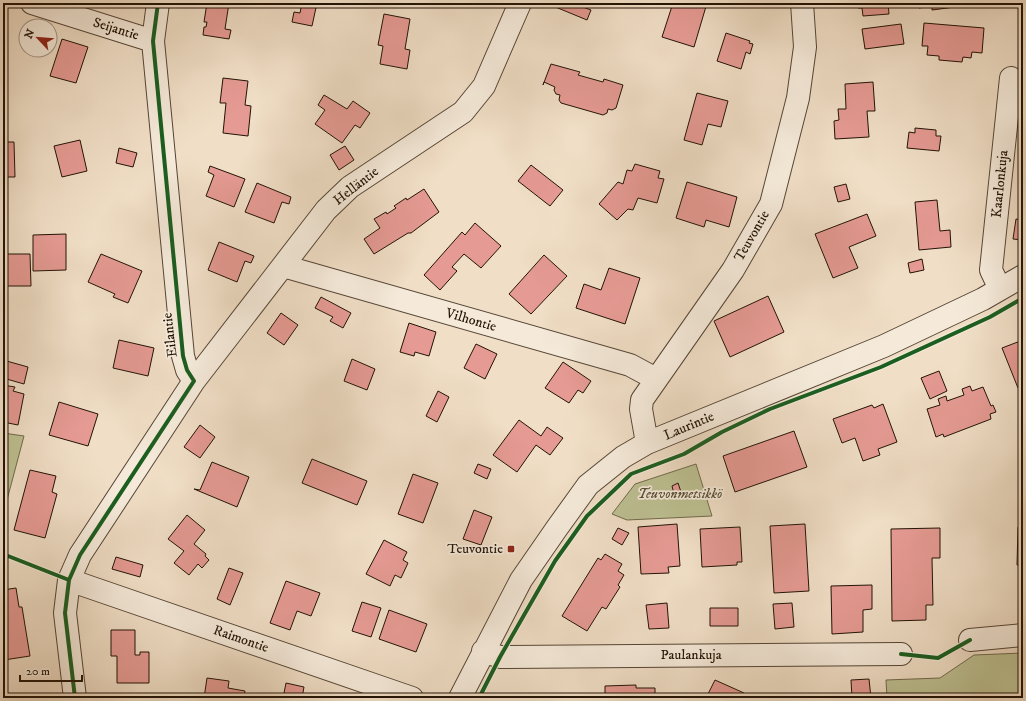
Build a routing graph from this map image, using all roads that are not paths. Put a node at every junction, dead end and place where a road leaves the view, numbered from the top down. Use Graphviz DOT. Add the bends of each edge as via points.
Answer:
graph roads {
  1 [pos="32,3"];
  2 [pos="158,3"];
  3 [pos="520,3"];
  4 [pos="802,3"];
  5 [pos="153,40"];
  6 [pos="1011,78"];
  7 [pos="283,266"];
  8 [pos="1023,276"];
  9 [pos="1000,289"];
  10 [pos="656,379"];
  11 [pos="194,381"];
  12 [pos="647,443"];
  13 [pos="69,580"];
  14 [pos="1023,635"];
  15 [pos="970,640"];
  16 [pos="483,651"];
  17 [pos="901,654"];
  18 [pos="75,698"];
  19 [pos="412,698"];
  20 [pos="460,698"];
  1 -- 5 [label="street, Seijantie"];
  2 -- 5 [label="street, Eilantie"];
  3 -- 7 [label="street, Helläntie" via="484,86 463,112 350,187 326,210"];
  4 -- 10 [label="street, Teuvontie" via="805,47 798,98 771,204 733,270"];
  5 -- 11 [label="street, Eilantie" via="183,356"];
  6 -- 9 [label="street, Kaarlonkuja" via="991,266"];
  7 -- 10 [label="street, Vilhontie" via="630,365"];
  7 -- 11 [label="street, Helläntie"];
  8 -- 9 [label="street, Laurintie"];
  9 -- 12 [label="street, Laurintie" via="884,346"];
  10 -- 12 [label="street, Teuvontie" via="642,400"];
  11 -- 13 [label="street" via="80,555"];
  12 -- 16 [label="street, Laurintie" via="623,457 588,486 521,580"];
  13 -- 18 [label="street" via="65,613"];
  13 -- 19 [label="street, Raimontie"];
  14 -- 15 [label="street"];
  16 -- 17 [label="street, Paulankuja" via="500,657"];
  16 -- 20 [label="street, Laurintie"];
}
